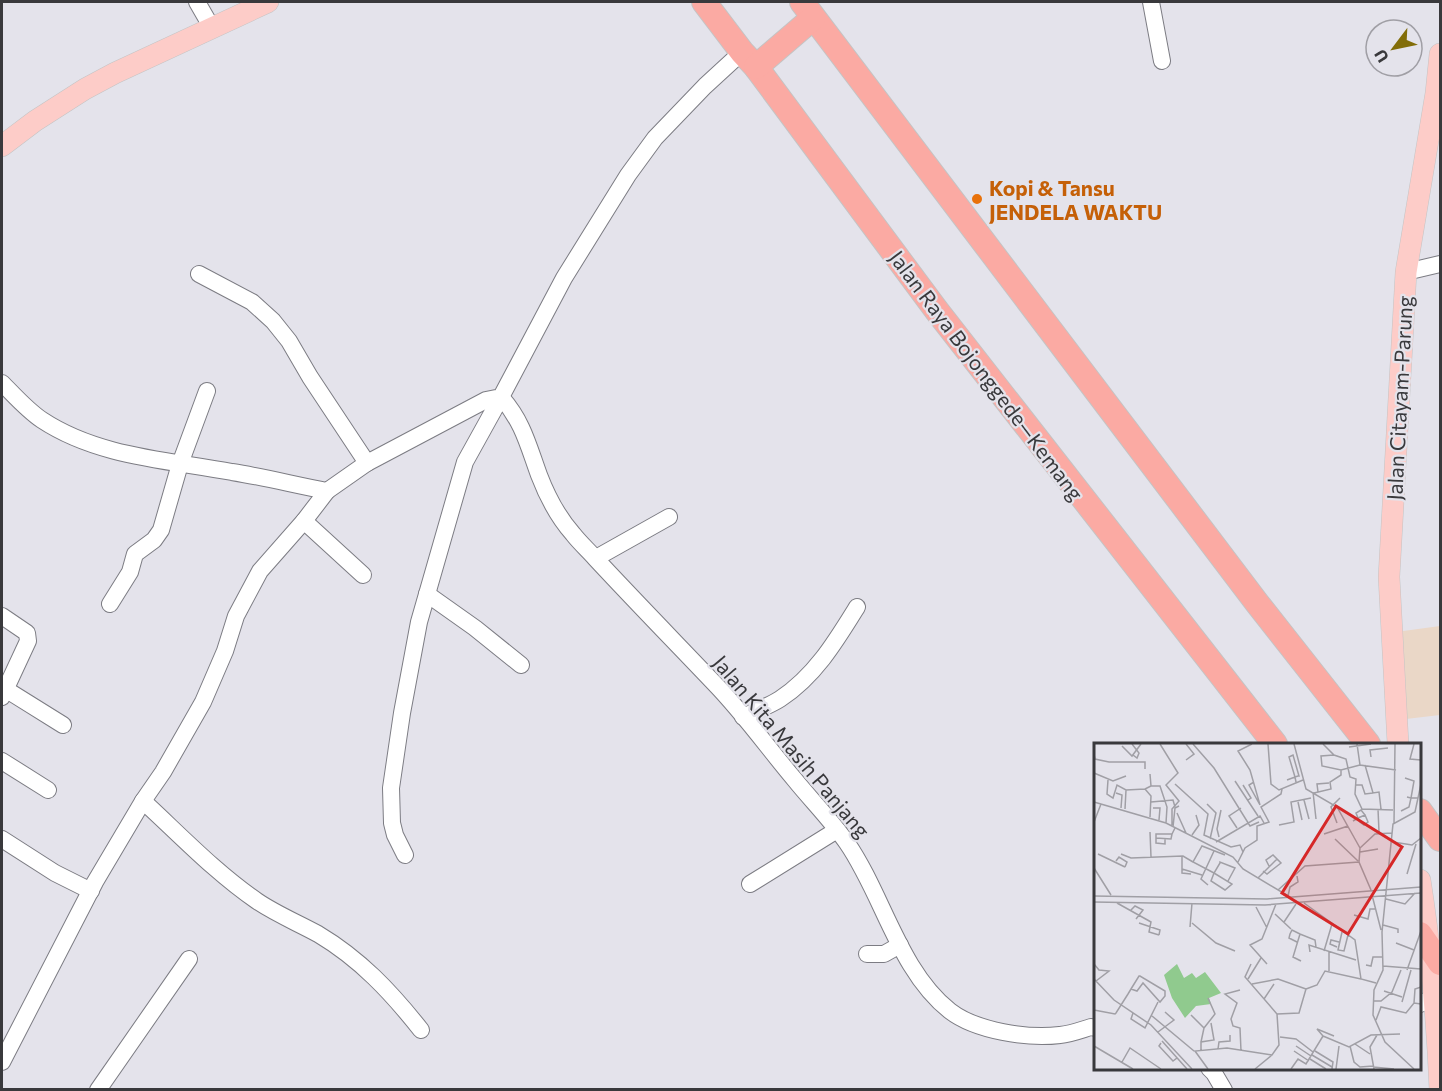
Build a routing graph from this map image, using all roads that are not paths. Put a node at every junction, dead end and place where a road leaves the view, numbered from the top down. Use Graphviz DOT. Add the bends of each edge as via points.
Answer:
graph roads {
  1 [pos="197,2"];
  2 [pos="268,2"];
  3 [pos="704,2"];
  4 [pos="1150,2"];
  5 [pos="807,10"];
  6 [pos="212,28"];
  7 [pos="1440,54"];
  8 [pos="749,59"];
  9 [pos="1162,61"];
  10 [pos="1438,92"];
  11 [pos="2,144"];
  12 [pos="1440,264"];
  13 [pos="1406,272"];
  14 [pos="199,274"];
  15 [pos="2,383"];
  16 [pos="207,391"];
  17 [pos="501,397"];
  18 [pos="367,463"];
  19 [pos="180,464"];
  20 [pos="327,491"];
  21 [pos="669,517"];
  22 [pos="304,520"];
  23 [pos="596,558"];
  24 [pos="363,575"];
  25 [pos="427,594"];
  26 [pos="110,604"];
  27 [pos="857,607"];
  28 [pos="2,616"];
  29 [pos="521,665"];
  30 [pos="3,691"];
  31 [pos="743,717"];
  32 [pos="63,725"];
  33 [pos="1274,743"];
  34 [pos="1367,743"];
  35 [pos="1398,743"];
  36 [pos="2,761"];
  37 [pos="48,790"];
  38 [pos="143,801"];
  39 [pos="1421,814"];
  40 [pos="837,830"];
  41 [pos="1440,838"];
  42 [pos="2,839"];
  43 [pos="405,855"];
  44 [pos="750,885"];
  45 [pos="93,887"];
  46 [pos="1421,892"];
  47 [pos="900,945"];
  48 [pos="1430,948"];
  49 [pos="867,954"];
  50 [pos="189,958"];
  51 [pos="1427,1000"];
  52 [pos="1094,1028"];
  53 [pos="421,1030"];
  54 [pos="2,1062"];
  55 [pos="1211,1070"];
  56 [pos="98,1089"];
  57 [pos="1224,1089"];
  58 [pos="1440,1089"];
  1 -- 6 [label="street"];
  2 -- 6 [label="main road"];
  3 -- 8 [label="highway, Jalan Raya Bojonggede—Kemang"];
  4 -- 9 [label="street"];
  5 -- 8 [label="highway"];
  5 -- 34 [label="highway"];
  6 -- 11 [label="main road" via="85,89"];
  7 -- 10 [label="main road, Jalan Citayam-Parung"];
  8 -- 17 [label="street" via="705,86 656,138 628,175 564,278"];
  8 -- 33 [label="highway, Jalan Raya Bojonggede—Kemang" via="937,311"];
  10 -- 13 [label="main road, Jalan Citayam-Parung"];
  12 -- 13 [label="street"];
  13 -- 35 [label="main road, Jalan Citayam-Parung" via="1389,577"];
  14 -- 18 [label="street" via="252,302 273,321"];
  15 -- 19 [label="street" via="34,414 60,430 112,451"];
  16 -- 19 [label="street"];
  17 -- 18 [label="street" via="486,400"];
  17 -- 23 [label="street, Jalan Kita Masih Panjang" via="515,412 525,433 550,500 574,536"];
  17 -- 25 [label="street" via="465,462"];
  18 -- 20 [label="street"];
  19 -- 20 [label="street"];
  19 -- 26 [label="street" via="161,530 135,554 130,572"];
  20 -- 22 [label="street"];
  21 -- 23 [label="street"];
  22 -- 24 [label="street"];
  22 -- 38 [label="street" via="260,571 236,616 203,702"];
  23 -- 31 [label="street, Jalan Kita Masih Panjang"];
  25 -- 29 [label="street"];
  25 -- 43 [label="street" via="391,788 394,835"];
  27 -- 31 [label="street" via="828,654 798,686"];
  28 -- 30 [label="street" via="27,633 28,641"];
  30 -- 32 [label="street"];
  31 -- 40 [label="street, Jalan Kita Masih Panjang"];
  36 -- 37 [label="street"];
  38 -- 45 [label="street"];
  38 -- 53 [label="street" via="217,870 258,902 355,958"];
  39 -- 41 [label="highway"];
  40 -- 44 [label="street"];
  40 -- 47 [label="street, Jalan Kita Masih Panjang" via="858,860"];
  42 -- 45 [label="street" via="55,873"];
  45 -- 54 [label="street"];
  46 -- 48 [label="main road"];
  47 -- 49 [label="street" via="884,954"];
  47 -- 52 [label="street, Jalan Kita Masih Panjang" via="938,1000 970,1023 1044,1036"];
  48 -- 51 [label="main road"];
  50 -- 56 [label="street"];
  51 -- 58 [label="main road" via="1436,1015"];
  55 -- 57 [label="street"];
}
